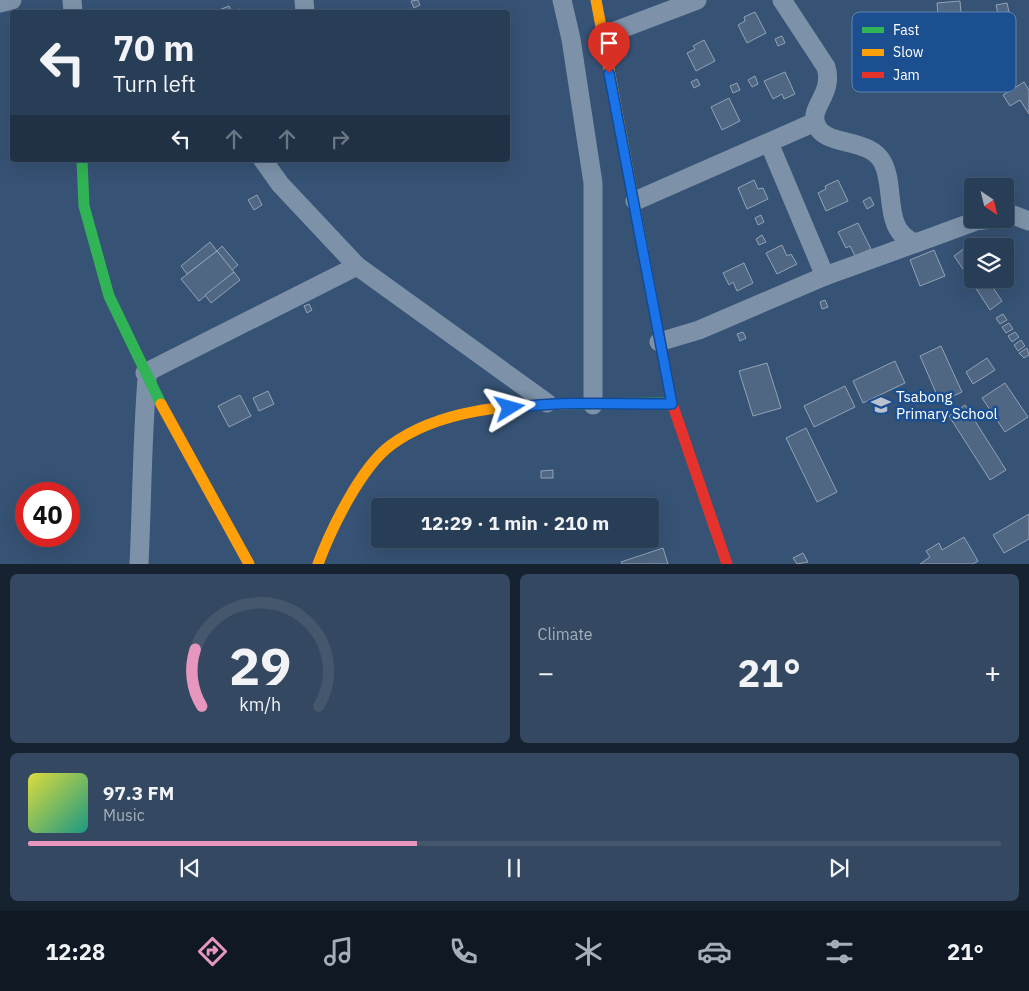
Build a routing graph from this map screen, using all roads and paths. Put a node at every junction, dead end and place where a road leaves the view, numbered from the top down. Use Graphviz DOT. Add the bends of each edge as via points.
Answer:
graph roads {
  1 [pos="12,0"];
  2 [pos="562,0"];
  3 [pos="596,0"];
  4 [pos="697,0"];
  5 [pos="782,0"];
  6 [pos="0,3"];
  7 [pos="602,36"];
  8 [pos="815,122"];
  9 [pos="769,143"];
  10 [pos="82,162"];
  11 [pos="264,162"];
  12 [pos="635,200"];
  13 [pos="1014,215"];
  14 [pos="1029,221"];
  15 [pos="964,225"];
  16 [pos="916,243"];
  17 [pos="356,266"];
  18 [pos="825,276"];
  19 [pos="659,342"];
  20 [pos="146,376"];
  21 [pos="547,403"];
  22 [pos="672,404"];
  23 [pos="593,405"];
  24 [pos="139,564"];
  25 [pos="249,564"];
  26 [pos="318,564"];
  27 [pos="727,564"];
  1 -- 6 [label="street"];
  2 -- 23 [label="street" via="593,183"];
  3 -- 7 [label="street"];
  4 -- 7 [label="street"];
  5 -- 8 [label="street" via="826,67 829,77"];
  7 -- 12 [label="street"];
  8 -- 9 [label="street"];
  8 -- 16 [label="street" via="822,134 861,145 878,155 890,186 892,217 902,236"];
  9 -- 12 [label="street"];
  9 -- 18 [label="street"];
  10 -- 20 [label="street" via="84,206 109,296"];
  11 -- 17 [label="street" via="280,184"];
  12 -- 19 [label="street"];
  13 -- 14 [label="street"];
  15 -- 16 [label="street"];
  16 -- 18 [label="street"];
  17 -- 20 [label="street"];
  17 -- 21 [label="street"];
  18 -- 19 [label="street" via="699,330"];
  19 -- 22 [label="street"];
  20 -- 24 [label="street"];
  20 -- 25 [label="street"];
  21 -- 23 [label="street"];
  21 -- 26 [label="street" via="453,416 412,431 390,445 374,461 325,544"];
  22 -- 23 [label="street"];
  22 -- 27 [label="street"];
}
